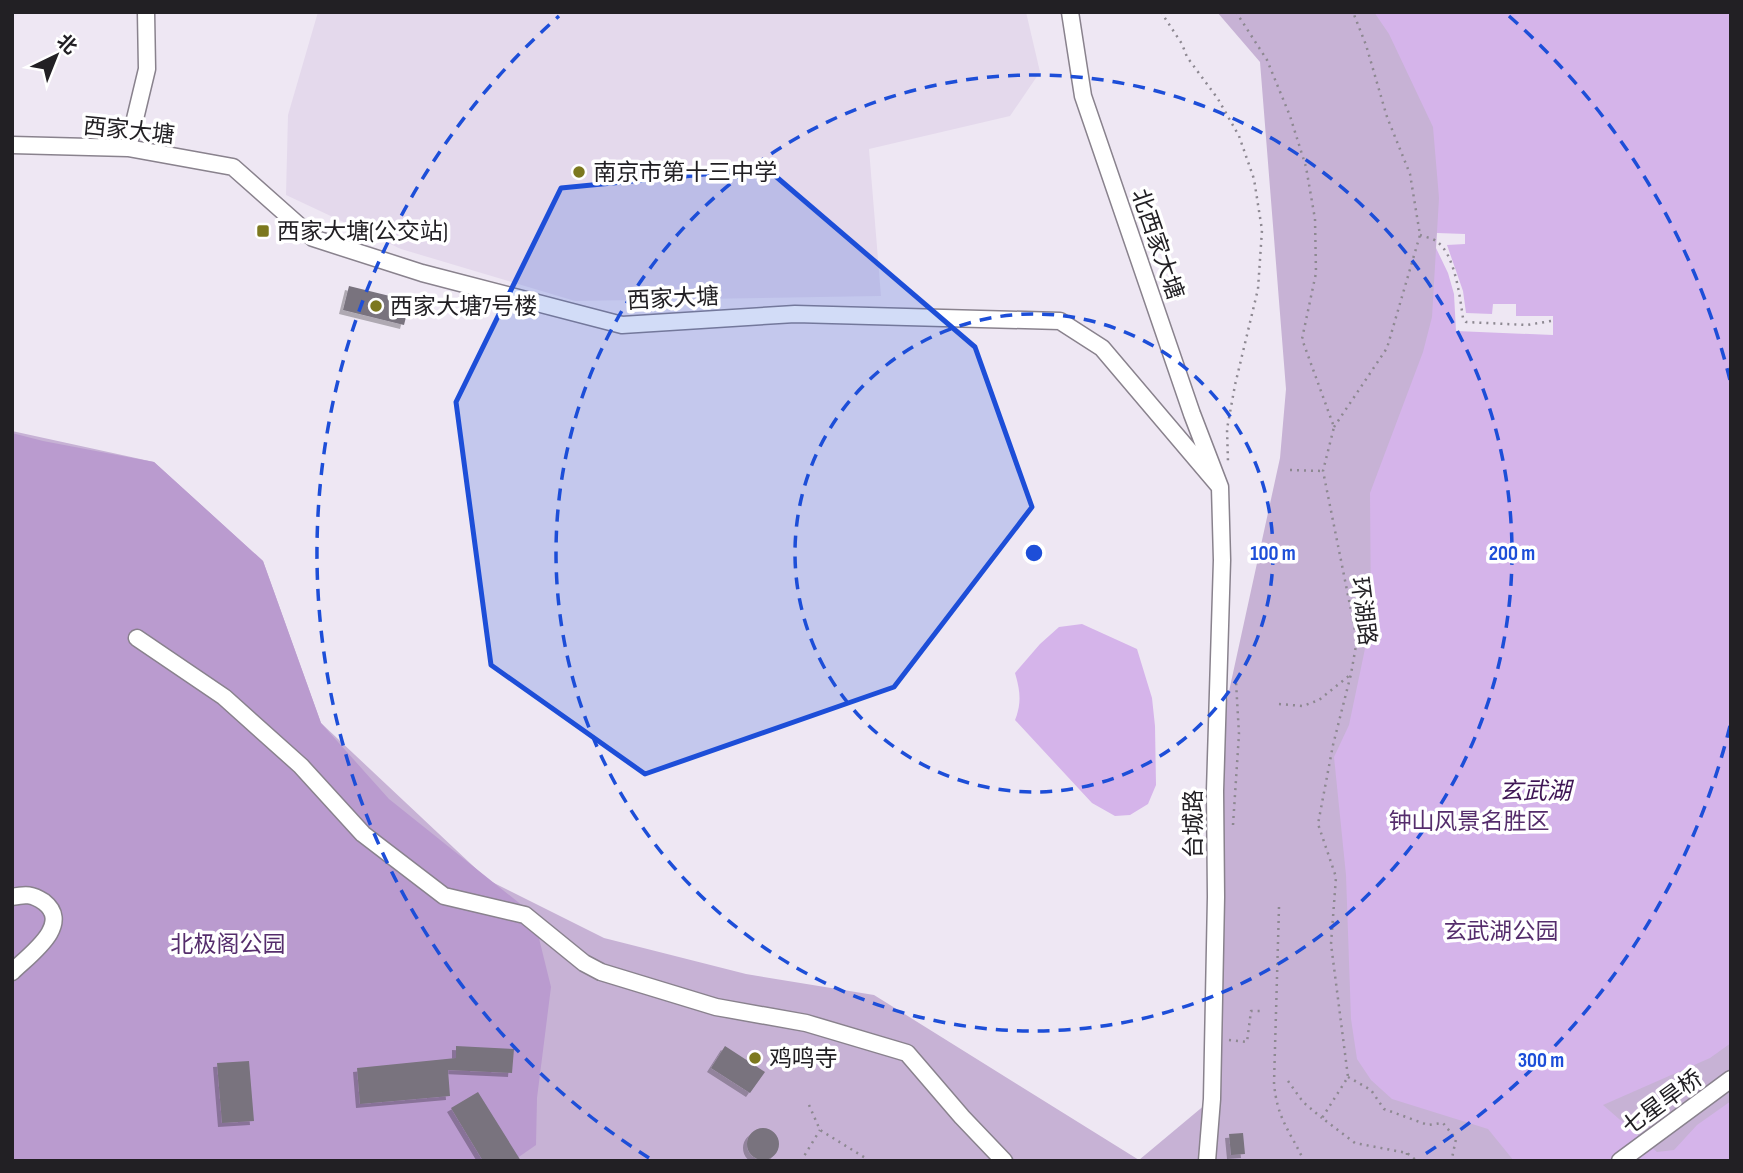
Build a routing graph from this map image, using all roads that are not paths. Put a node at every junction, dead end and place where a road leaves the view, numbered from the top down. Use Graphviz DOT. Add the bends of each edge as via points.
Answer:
graph roads {
  1 [pos="146,12"];
  2 [pos="1069,12"];
  3 [pos="12,145"];
  4 [pos="128,148"];
  5 [pos="1220,487"];
  6 [pos="137,638"];
  7 [pos="12,897"];
  8 [pos="12,972"];
  9 [pos="1731,1079"];
  10 [pos="1004,1161"];
  11 [pos="1207,1161"];
  12 [pos="1620,1161"];
  1 -- 4 [label="street" via="147,69"];
  2 -- 5 [label="street, 北西家大塘" via="1083,96"];
  3 -- 4 [label="street, 西家大塘"];
  4 -- 5 [label="street, 西家大塘" via="233,167 313,238 422,274 622,325 794,314 1060,321 1102,348"];
  5 -- 11 [label="street, 台城路" via="1216,897"];
  6 -- 10 [label="street" via="223,697 301,766 363,834 444,896 525,915 601,972 716,1007 806,1023 907,1053"];
  7 -- 8 [label="street" via="29,894 39,898 55,917 54,929"];
  9 -- 12 [label="street, 七星旱桥"];
}
